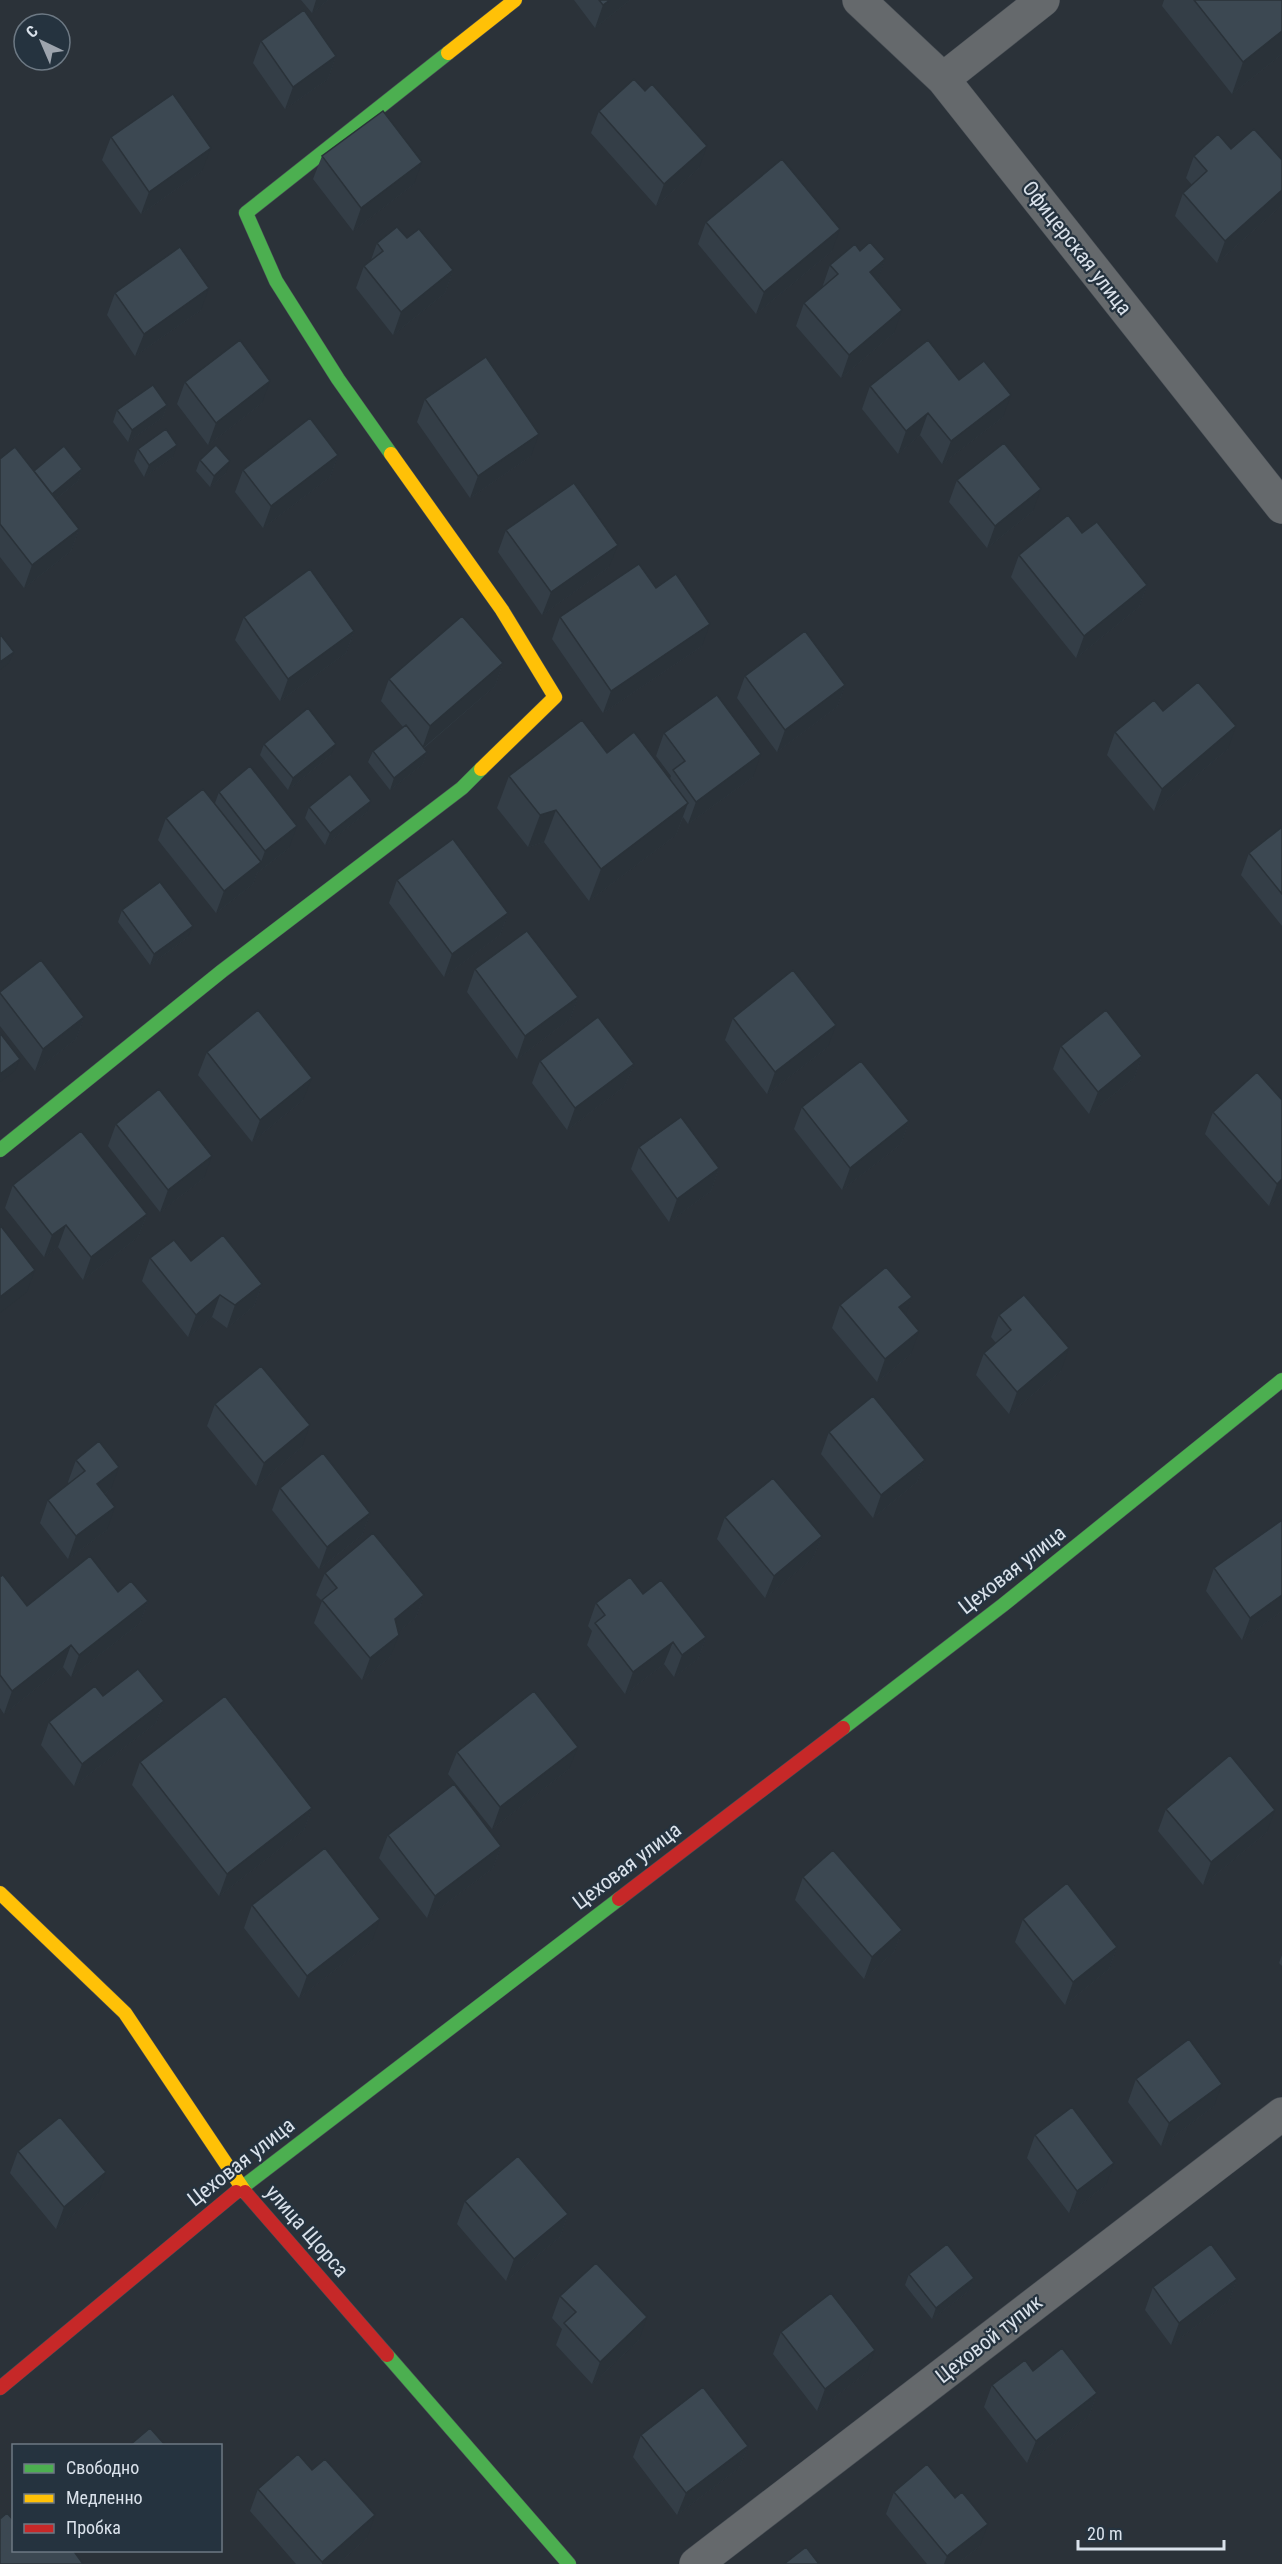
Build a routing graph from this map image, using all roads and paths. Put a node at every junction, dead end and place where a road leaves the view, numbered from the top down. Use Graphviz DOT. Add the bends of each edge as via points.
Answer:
graph roads {
  1 [pos="515,0"];
  2 [pos="859,0"];
  3 [pos="1043,0"];
  4 [pos="943,80"];
  5 [pos="1282,507"];
  6 [pos="0,1150"];
  7 [pos="1282,1380"];
  8 [pos="0,1893"];
  9 [pos="1282,2114"];
  10 [pos="241,2187"];
  11 [pos="0,2388"];
  12 [pos="569,2564"];
  13 [pos="696,2564"];
  1 -- 6 [label="street" via="246,213 276,281 332,369 502,609 555,697 462,788 222,970"];
  2 -- 4 [label="street, Офицерская улица"];
  3 -- 4 [label="street"];
  4 -- 5 [label="street, Офицерская улица"];
  7 -- 10 [label="street, Цеховая улица" via="1003,1605"];
  8 -- 10 [label="street, улица Щорса" via="125,2013"];
  9 -- 13 [label="street, Цеховой тупик"];
  10 -- 11 [label="street, Цеховая улица"];
  10 -- 12 [label="street, улица Щорса"];
}
